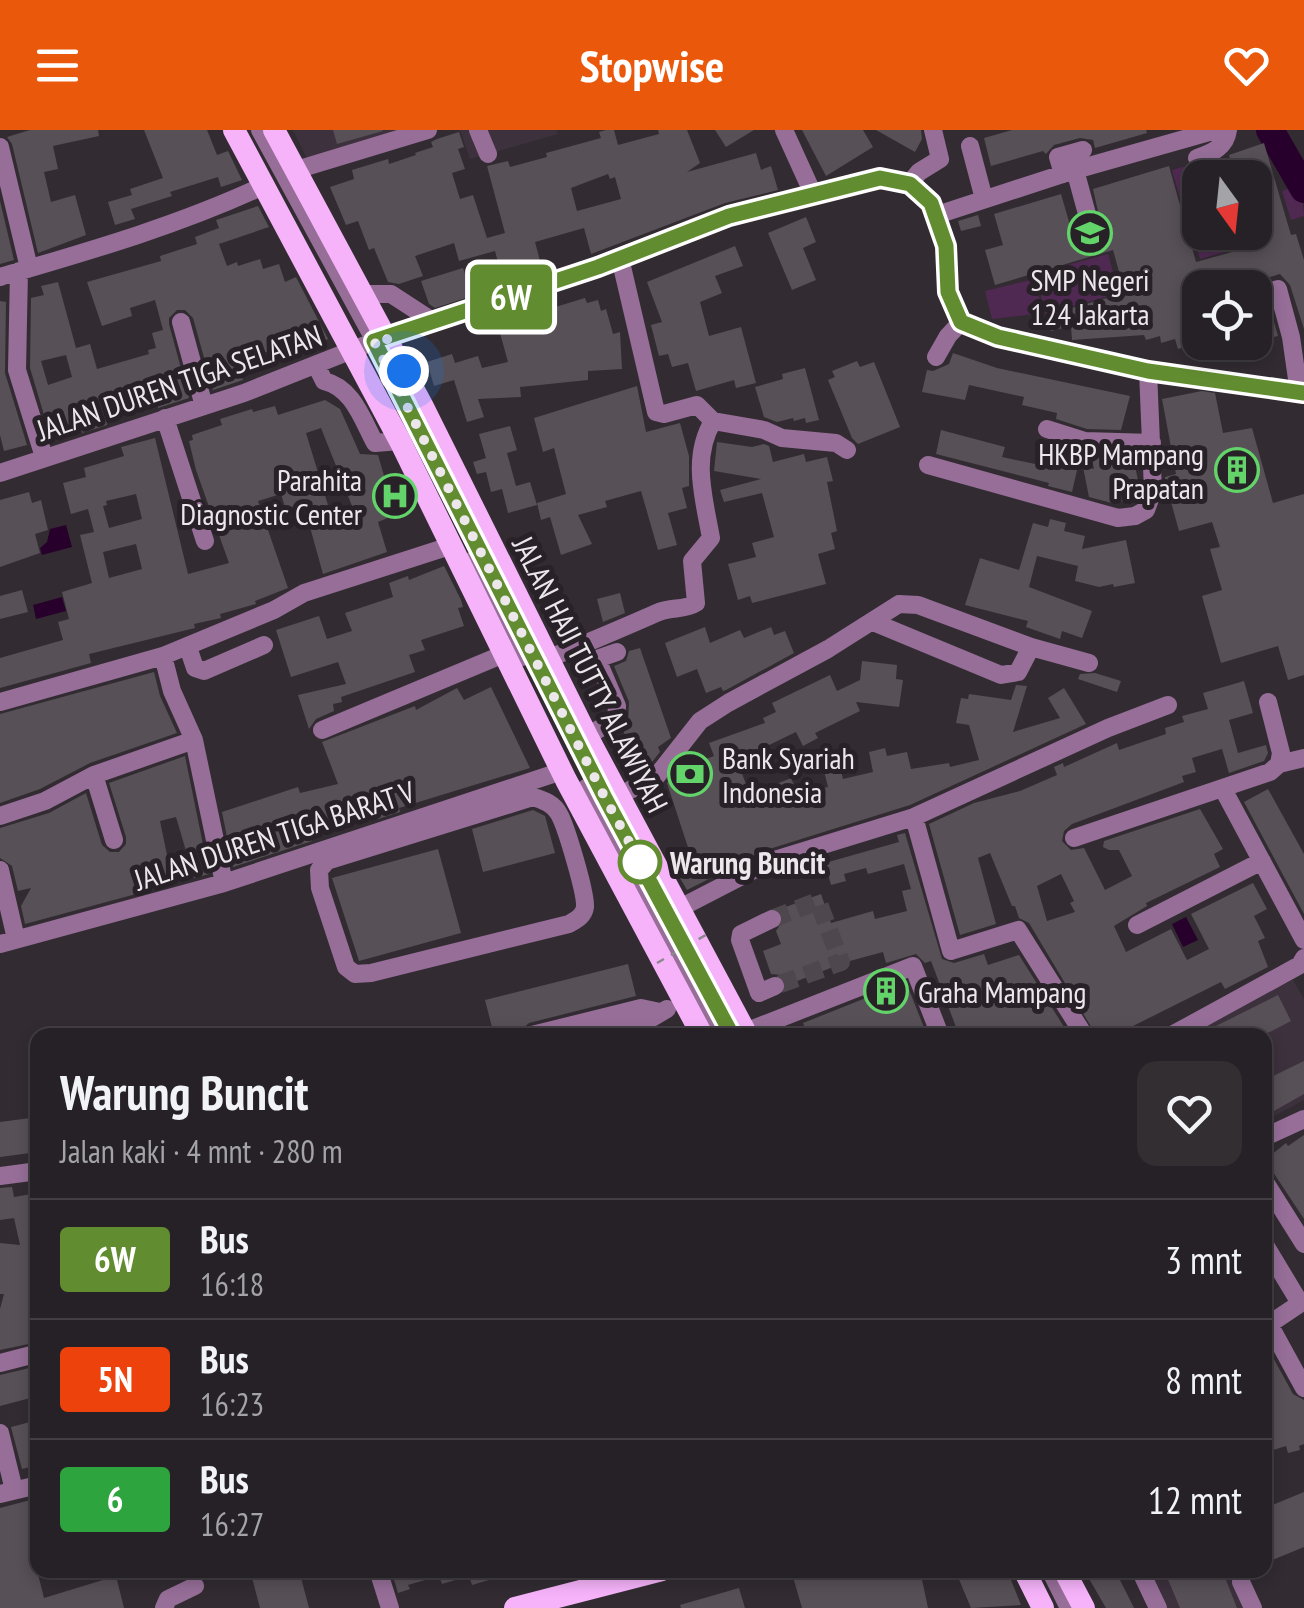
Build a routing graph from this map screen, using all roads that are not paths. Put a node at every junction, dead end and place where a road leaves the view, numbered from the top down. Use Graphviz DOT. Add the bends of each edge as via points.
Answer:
graph roads {
  1 [pos="234,130"];
  2 [pos="249,130"];
  3 [pos="260,130"];
  4 [pos="274,130"];
  5 [pos="428,130"];
  6 [pos="478,130"];
  7 [pos="784,130"];
  8 [pos="933,130"];
  9 [pos="1216,130"];
  10 [pos="1228,130"];
  11 [pos="970,146"];
  12 [pos="0,147"];
  13 [pos="1084,150"];
  14 [pos="488,154"];
  15 [pos="1198,158"];
  16 [pos="296,170"];
  17 [pos="1069,172"];
  18 [pos="910,184"];
  19 [pos="264,186"];
  20 [pos="814,196"];
  21 [pos="984,199"];
  22 [pos="1088,214"];
  23 [pos="937,215"];
  24 [pos="303,220"];
  25 [pos="620,258"];
  26 [pos="24,270"];
  27 [pos="0,277"];
  28 [pos="1272,291"];
  29 [pos="362,294"];
  30 [pos="181,322"];
  31 [pos="434,322"];
  32 [pos="961,322"];
  33 [pos="369,344"];
  34 [pos="936,357"];
  35 [pos="316,365"];
  36 [pos="1148,371"];
  37 [pos="1301,393"];
  38 [pos="204,406"];
  39 [pos="164,418"];
  40 [pos="713,421"];
  41 [pos="1047,430"];
  42 [pos="400,441"];
  43 [pos="1152,443"];
  44 [pos="847,450"];
  45 [pos="44,458"];
  46 [pos="928,465"];
  47 [pos="0,473"];
  48 [pos="205,541"];
  49 [pos="450,546"];
  50 [pos="873,622"];
  51 [pos="264,645"];
  52 [pos="188,647"];
  53 [pos="1031,647"];
  54 [pos="618,652"];
  55 [pos="504,654"];
  56 [pos="163,656"];
  57 [pos="548,658"];
  58 [pos="1089,663"];
  59 [pos="0,702"];
  60 [pos="1268,702"];
  61 [pos="1168,705"];
  62 [pos="322,730"];
  63 [pos="587,736"];
  64 [pos="194,740"];
  65 [pos="1304,758"];
  66 [pos="1279,764"];
  67 [pos="94,774"];
  68 [pos="567,781"];
  69 [pos="1223,789"];
  70 [pos="618,796"];
  71 [pos="542,800"];
  72 [pos="0,816"];
  73 [pos="914,817"];
  74 [pos="1074,838"];
  75 [pos="114,840"];
  76 [pos="603,850"];
  77 [pos="1262,862"];
  78 [pos="575,864"];
  79 [pos="0,870"];
  80 [pos="224,882"];
  81 [pos="678,908"];
  82 [pos="772,919"];
  83 [pos="1136,925"];
  84 [pos="1304,940"];
  85 [pos="8,942"];
  86 [pos="1302,962"];
  87 [pos="729,1004"];
  88 [pos="671,1006"];
  89 [pos="785,1027"];
  90 [pos="560,1028"];
  91 [pos="620,1028"];
  92 [pos="695,1028"];
  93 [pos="714,1028"];
  94 [pos="738,1028"];
  95 [pos="739,1028"];
  96 [pos="937,1028"];
  97 [pos="1080,1028"];
  98 [pos="1184,1028"];
  99 [pos="1304,1119"];
  100 [pos="1272,1135"];
  101 [pos="30,1171"];
  102 [pos="0,1176"];
  103 [pos="1272,1193"];
  104 [pos="1304,1244"];
  105 [pos="1272,1255"];
  106 [pos="1302,1302"];
  107 [pos="1272,1322"];
  108 [pos="1272,1334"];
  109 [pos="30,1355"];
  110 [pos="0,1363"];
  111 [pos="1304,1388"];
  112 [pos="0,1433"];
  113 [pos="7,1492"];
  114 [pos="381,1578"];
  115 [pos="610,1578"];
  116 [pos="1028,1578"];
  117 [pos="1042,1578"];
  118 [pos="1054,1578"];
  119 [pos="1068,1578"];
  120 [pos="1144,1578"];
  121 [pos="1241,1582"];
  122 [pos="195,1586"];
  123 [pos="164,1608"];
  124 [pos="390,1608"];
  125 [pos="515,1608"];
  126 [pos="1043,1608"];
  127 [pos="1057,1608"];
  128 [pos="1070,1608"];
  129 [pos="1084,1608"];
  130 [pos="1158,1608"];
  131 [pos="1253,1608"];
  1 -- 19 [label="main road"];
  2 -- 24 [label="street"];
  3 -- 24 [label="street"];
  4 -- 16 [label="main road"];
  5 -- 16 [label="street"];
  6 -- 14 [label="street"];
  7 -- 20 [label="street"];
  8 -- 18 [label="street" via="940,160"];
  9 -- 17 [label="street"];
  10 -- 15 [label="street" via="1225,143"];
  11 -- 21 [label="street"];
  12 -- 26 [label="street"];
  13 -- 17 [label="street" via="1058,157"];
  16 -- 24 [label="main road"];
  17 -- 21 [label="street"];
  17 -- 22 [label="street"];
  18 -- 20 [label="street, JALAN DUREN TIGA SELATAN" via="880,178"];
  18 -- 23 [label="street"];
  19 -- 24 [label="main road"];
  19 -- 26 [label="street"];
  20 -- 25 [label="street, JALAN DUREN TIGA SELATAN" via="729,216"];
  21 -- 23 [label="street"];
  23 -- 32 [label="street" via="948,292"];
  24 -- 29 [label="main road"];
  24 -- 33 [label="main road"];
  25 -- 31 [label="street, JALAN DUREN TIGA SELATAN"];
  25 -- 40 [label="street" via="656,412 696,405"];
  26 -- 27 [label="street"];
  26 -- 45 [label="street" via="17,370"];
  28 -- 37 [label="street" via="1278,289"];
  29 -- 31 [label="street" via="391,294"];
  29 -- 33 [label="main road"];
  30 -- 38 [label="street"];
  31 -- 33 [label="street, JALAN DUREN TIGA SELATAN"];
  32 -- 34 [label="street"];
  32 -- 36 [label="street" via="998,337"];
  33 -- 35 [label="street, JALAN DUREN TIGA SELATAN"];
  33 -- 42 [label="main road"];
  33 -- 57 [label="main road, JALAN HAJI TUTTY ALAWIYAH"];
  33 -- 93 [label="street" via="624,863"];
  33 -- 94 [label="street" via="604,796"];
  35 -- 38 [label="street, JALAN DUREN TIGA SELATAN"];
  35 -- 42 [label="street" via="324,381 349,395 375,443"];
  36 -- 37 [label="street"];
  36 -- 43 [label="street"];
  38 -- 39 [label="street, JALAN DUREN TIGA SELATAN"];
  39 -- 45 [label="street, JALAN DUREN TIGA SELATAN"];
  39 -- 48 [label="street"];
  40 -- 44 [label="street" via="782,438 836,442"];
  40 -- 57 [label="street" via="701,450 711,538 692,561 696,603 662,610"];
  41 -- 43 [label="street" via="1085,441"];
  42 -- 49 [label="main road"];
  43 -- 46 [label="street" via="1150,503 1135,516 1118,518"];
  45 -- 47 [label="street, JALAN DUREN TIGA SELATAN"];
  49 -- 52 [label="street" via="304,594"];
  49 -- 55 [label="main road"];
  50 -- 53 [label="street" via="910,602"];
  50 -- 53 [label="street" via="1001,675 1018,672"];
  50 -- 70 [label="street" via="700,721 656,777"];
  51 -- 52 [label="street" via="204,671 195,668"];
  52 -- 56 [label="street"];
  53 -- 58 [label="street"];
  54 -- 63 [label="street" via="598,660 616,719"];
  55 -- 62 [label="street"];
  55 -- 68 [label="main road"];
  56 -- 59 [label="street"];
  56 -- 64 [label="street"];
  57 -- 63 [label="main road, JALAN HAJI TUTTY ALAWIYAH"];
  60 -- 66 [label="street"];
  61 -- 73 [label="street"];
  63 -- 70 [label="main road, JALAN HAJI TUTTY ALAWIYAH"];
  64 -- 67 [label="street"];
  64 -- 80 [label="street"];
  65 -- 66 [label="street"];
  66 -- 69 [label="street"];
  67 -- 72 [label="street"];
  67 -- 75 [label="street"];
  68 -- 71 [label="street"];
  68 -- 76 [label="main road"];
  68 -- 80 [label="street, JALAN DUREN TIGA BARAT V"];
  69 -- 74 [label="street"];
  69 -- 77 [label="street"];
  70 -- 81 [label="main road, JALAN HAJI TUTTY ALAWIYAH"];
  71 -- 78 [label="street" via="559,813"];
  71 -- 78 [label="street" via="327,861 320,888 346,967 371,973 570,924 585,907"];
  73 -- 81 [label="street" via="771,861"];
  73 -- 97 [label="street" via="951,952 1018,930"];
  76 -- 78 [label="street"];
  76 -- 88 [label="main road"];
  77 -- 83 [label="street"];
  77 -- 84 [label="street"];
  79 -- 85 [label="street"];
  80 -- 85 [label="street, JALAN DUREN TIGA BARAT V"];
  81 -- 87 [label="main road, JALAN HAJI TUTTY ALAWIYAH"];
  82 -- 87 [label="street" via="740,940 767,989"];
  86 -- 98 [label="street"];
  87 -- 95 [label="main road, JALAN HAJI TUTTY ALAWIYAH"];
  88 -- 90 [label="street"];
  88 -- 91 [label="street"];
  88 -- 92 [label="main road"];
  89 -- 96 [label="street" via="913,966"];
  99 -- 100 [label="street"];
  101 -- 102 [label="street"];
  103 -- 104 [label="street"];
  105 -- 106 [label="street"];
  106 -- 107 [label="street"];
  108 -- 111 [label="street"];
  109 -- 110 [label="street"];
  112 -- 113 [label="street"];
  114 -- 124 [label="street"];
  115 -- 125 [label="main road"];
  116 -- 126 [label="main road"];
  117 -- 127 [label="street"];
  118 -- 128 [label="street"];
  119 -- 129 [label="main road"];
  120 -- 130 [label="street"];
  121 -- 131 [label="street"];
  122 -- 123 [label="street"];
}
